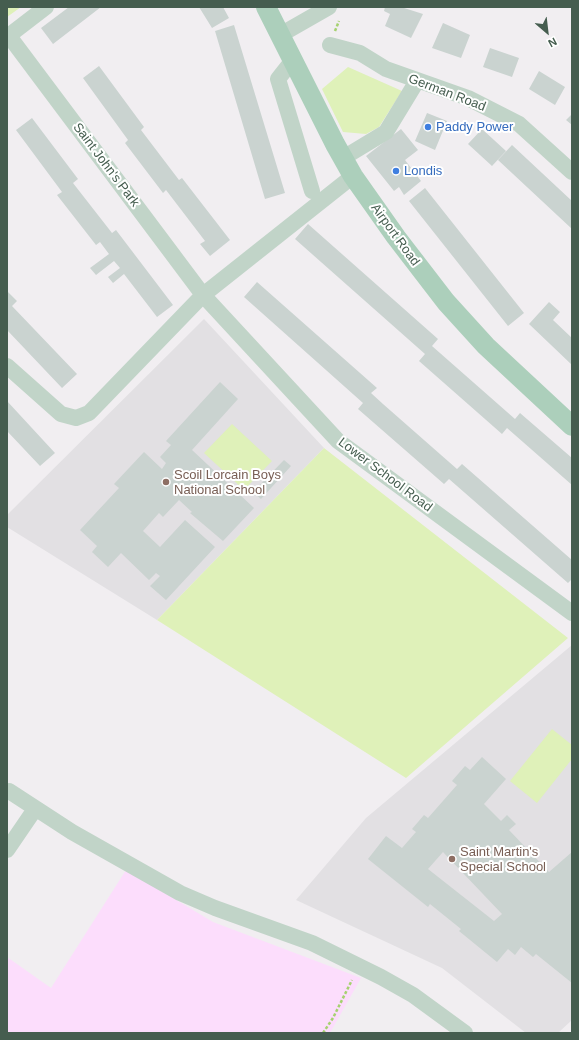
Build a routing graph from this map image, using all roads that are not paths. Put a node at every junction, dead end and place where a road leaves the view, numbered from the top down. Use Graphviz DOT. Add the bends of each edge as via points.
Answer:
graph roads {
  1 [pos="46,7"];
  2 [pos="266,7"];
  3 [pos="335,12"];
  4 [pos="280,35"];
  5 [pos="8,37"];
  6 [pos="330,45"];
  7 [pos="293,60"];
  8 [pos="417,81"];
  9 [pos="343,158"];
  10 [pos="572,172"];
  11 [pos="353,176"];
  12 [pos="312,191"];
  13 [pos="203,295"];
  14 [pos="7,366"];
  15 [pos="572,426"];
  16 [pos="572,613"];
  17 [pos="9,791"];
  18 [pos="35,809"];
  19 [pos="7,850"];
  20 [pos="465,1033"];
  1 -- 5 [label="street, Saint John's Park"];
  2 -- 4 [label="main road, Airport Road"];
  3 -- 4 [label="street"];
  4 -- 7 [label="main road, Airport Road"];
  5 -- 13 [label="street, Saint John's Park"];
  6 -- 8 [label="street, German Road" via="360,53 386,69"];
  7 -- 9 [label="main road, Airport Road"];
  7 -- 12 [label="street" via="278,79"];
  8 -- 9 [label="street" via="386,132"];
  8 -- 10 [label="street, German Road" via="468,98 519,124"];
  9 -- 11 [label="main road, Airport Road"];
  11 -- 13 [label="street"];
  11 -- 15 [label="main road, Airport Road" via="446,302 486,346"];
  13 -- 14 [label="street" via="89,413 76,418 61,414"];
  13 -- 16 [label="street, Lower School Road" via="338,441"];
  17 -- 18 [label="street"];
  18 -- 19 [label="street"];
  18 -- 20 [label="street" via="180,893 312,943 358,965 413,995"];
}
